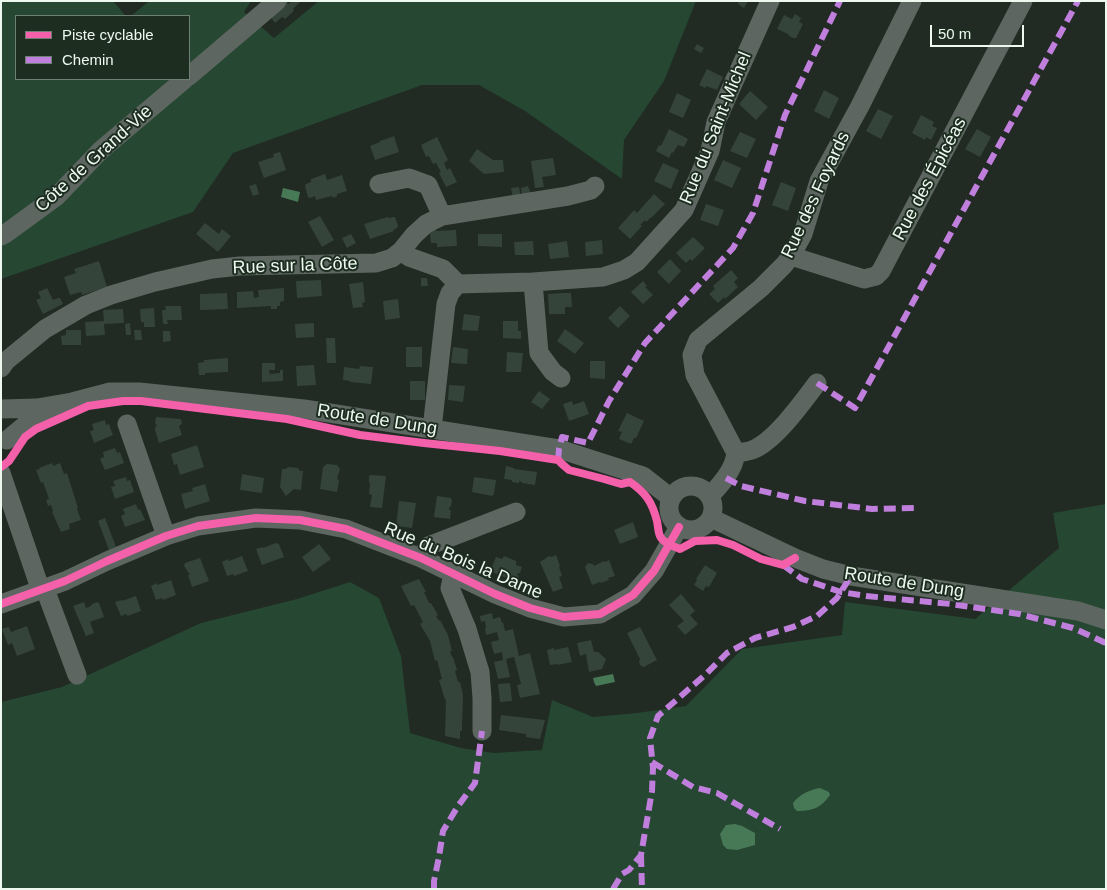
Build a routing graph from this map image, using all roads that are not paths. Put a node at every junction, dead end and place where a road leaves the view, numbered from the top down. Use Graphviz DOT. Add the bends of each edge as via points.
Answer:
graph roads {
  1 [pos="277,1"];
  2 [pos="770,1"];
  3 [pos="912,1"];
  4 [pos="1023,1"];
  5 [pos="190,75"];
  6 [pos="184,80"];
  7 [pos="379,184"];
  8 [pos="595,186"];
  9 [pos="442,216"];
  10 [pos="1,236"];
  11 [pos="401,252"];
  12 [pos="790,256"];
  13 [pos="533,282"];
  14 [pos="458,284"];
  15 [pos="1,368"];
  16 [pos="561,378"];
  17 [pos="817,383"];
  18 [pos="72,402"];
  19 [pos="1,409"];
  20 [pos="127,424"];
  21 [pos="432,429"];
  22 [pos="4,443"];
  23 [pos="736,453"];
  24 [pos="1,473"];
  25 [pos="710,496"];
  26 [pos="671,498"];
  27 [pos="516,512"];
  28 [pos="711,518"];
  29 [pos="679,526"];
  30 [pos="166,536"];
  31 [pos="421,558"];
  32 [pos="453,574"];
  33 [pos="43,590"];
  34 [pos="1,604"];
  35 [pos="1106,620"];
  36 [pos="77,675"];
  37 [pos="482,731"];
  1 -- 5 [label="street"];
  2 -- 13 [label="street, Rue du Saint-Michel" via="716,122 710,151 684,210 637,262 624,270 603,277"];
  3 -- 12 [label="street, Rue des Foyards" via="819,182 803,234"];
  4 -- 12 [label="street, Rue des Épicéas" via="881,271 864,279"];
  6 -- 10 [label="street, Côte de Grand-Vie" via="102,150 57,196"];
  7 -- 9 [label="street" via="409,178 428,186"];
  8 -- 9 [label="street, Rue sur la Côte" via="568,196"];
  9 -- 11 [label="street, Rue sur la Côte" via="426,224"];
  11 -- 14 [label="street" via="443,269"];
  11 -- 15 [label="street, Rue sur la Côte" via="376,263 240,266 155,282 86,305 45,328"];
  12 -- 23 [label="street, Rue des Foyards" via="761,288 698,340 692,354 695,375"];
  13 -- 14 [label="street, Rue du Saint-Michel"];
  13 -- 16 [label="street" via="539,353"];
  14 -- 21 [label="street" via="446,304"];
  17 -- 23 [label="street" via="767,442"];
  18 -- 19 [label="street, Route de Dung" via="37,408"];
  18 -- 21 [label="street, Route de Dung" via="110,392 140,392 304,408"];
  18 -- 22 [label="street, Route de Dung" via="30,421"];
  19 -- 22 [label="street" via="8,418 10,429"];
  20 -- 30 [label="street"];
  21 -- 26 [label="street, Route de Dung" via="559,449 643,476"];
  23 -- 25 [label="street" via="726,478"];
  24 -- 33 [label="street"];
  25 -- 26 [label="street" via="695,486 685,486"];
  25 -- 28 [label="street"];
  26 -- 29 [label="street" via="670,514"];
  27 -- 31 [label="street" via="428,546"];
  28 -- 29 [label="street" via="697,529 687,530"];
  28 -- 35 [label="street, Route de Dung" via="795,558 832,571 1078,611"];
  29 -- 32 [label="street, Rue du Bois la Dame" via="654,571 633,595 600,614 564,617 530,608"];
  30 -- 31 [label="street, Rue du Bois la Dame" via="198,526 256,518 300,520 346,529"];
  30 -- 33 [label="street, Rue du Bois la Dame"];
  31 -- 32 [label="street, Rue du Bois la Dame"];
  32 -- 37 [label="street" via="450,588 480,672"];
  33 -- 34 [label="street, Rue du Bois la Dame"];
  33 -- 36 [label="street"];
}
